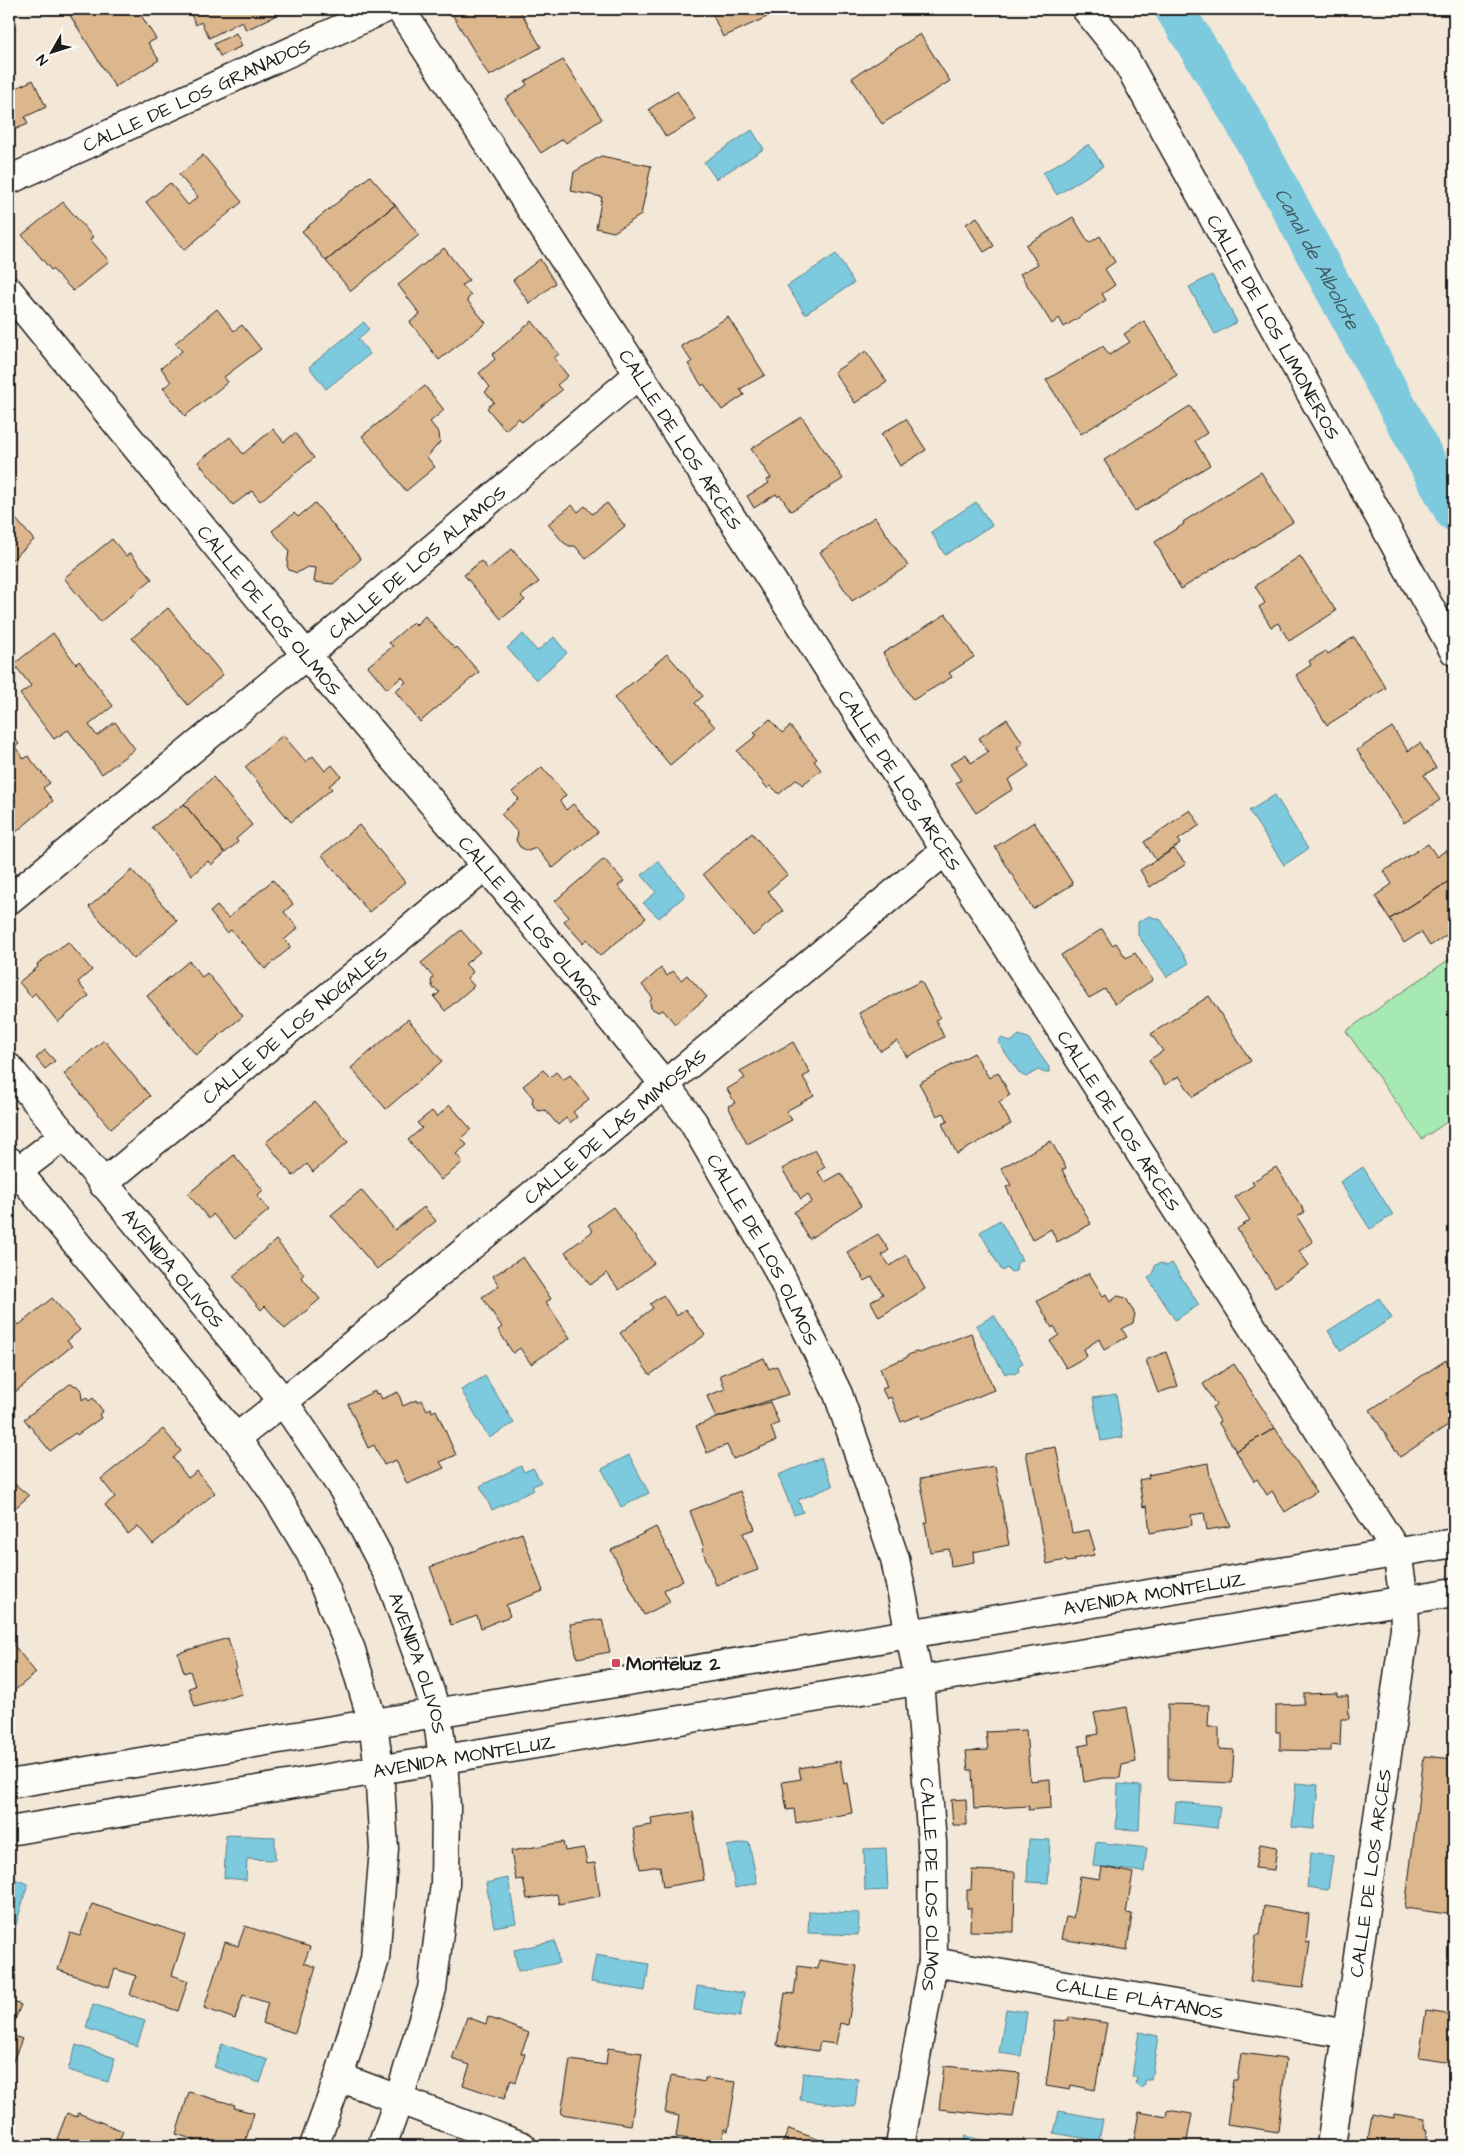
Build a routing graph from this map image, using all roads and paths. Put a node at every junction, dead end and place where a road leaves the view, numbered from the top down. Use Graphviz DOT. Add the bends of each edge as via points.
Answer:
graph roads {
  1 [pos="384,9"];
  2 [pos="400,9"];
  3 [pos="1086,9"];
  4 [pos="9,180"];
  5 [pos="9,291"];
  6 [pos="639,374"];
  7 [pos="1454,650"];
  8 [pos="306,655"];
  9 [pos="946,850"];
  10 [pos="486,866"];
  11 [pos="9,900"];
  12 [pos="9,1068"];
  13 [pos="665,1085"];
  14 [pos="65,1135"];
  15 [pos="12,1170"];
  16 [pos="103,1184"];
  17 [pos="284,1401"];
  18 [pos="236,1438"];
  19 [pos="1454,1543"];
  20 [pos="1398,1552"];
  21 [pos="1454,1592"];
  22 [pos="1404,1600"];
  23 [pos="910,1634"];
  24 [pos="919,1680"];
  25 [pos="438,1712"];
  26 [pos="373,1723"];
  27 [pos="443,1759"];
  28 [pos="379,1769"];
  29 [pos="9,1784"];
  30 [pos="9,1831"];
  31 [pos="933,1962"];
  32 [pos="1347,2034"];
  33 [pos="339,2077"];
  34 [pos="399,2099"];
  35 [pos="314,2146"];
  36 [pos="382,2146"];
  37 [pos="522,2146"];
  38 [pos="900,2146"];
  39 [pos="1331,2146"];
  1 -- 4 [label="street, CALLE DE LOS GRANADOS"];
  2 -- 6 [label="street, CALLE DE LOS ARCES"];
  3 -- 7 [label="street, CALLE DE LOS LIMONEROS" via="1123,55"];
  5 -- 8 [label="street, CALLE DE LOS OLMOS"];
  6 -- 8 [label="street, CALLE DE LOS ALAMOS"];
  6 -- 9 [label="street, CALLE DE LOS ARCES"];
  8 -- 10 [label="street, CALLE DE LOS OLMOS"];
  8 -- 11 [label="street, CALLE DE LOS ALAMOS"];
  9 -- 13 [label="street, CALLE DE LAS MIMOSAS"];
  9 -- 20 [label="street, CALLE DE LOS ARCES"];
  10 -- 13 [label="street, CALLE DE LOS OLMOS"];
  10 -- 16 [label="street, CALLE DE LOS NOGALES"];
  12 -- 14 [label="street, AVENIDA OLIVOS"];
  13 -- 17 [label="street, CALLE DE LAS MIMOSAS"];
  13 -- 23 [label="street, CALLE DE LOS OLMOS" via="693,1122 776,1264 838,1394 895,1559"];
  14 -- 15 [label="street"];
  14 -- 16 [label="street, AVENIDA OLIVOS"];
  15 -- 18 [label="street"];
  16 -- 17 [label="street, AVENIDA OLIVOS"];
  17 -- 18 [label="street"];
  17 -- 25 [label="street, AVENIDA OLIVOS" via="343,1489 388,1576"];
  18 -- 26 [label="street" via="311,1554 351,1650"];
  19 -- 20 [label="street, AVENIDA MONTELUZ"];
  20 -- 22 [label="street"];
  20 -- 23 [label="street, AVENIDA MONTELUZ"];
  21 -- 22 [label="street, AVENIDA MONTELUZ"];
  22 -- 24 [label="street, AVENIDA MONTELUZ"];
  22 -- 32 [label="street, CALLE DE LOS ARCES" via="1405,1628"];
  23 -- 24 [label="street"];
  23 -- 25 [label="street, AVENIDA MONTELUZ"];
  24 -- 27 [label="street, AVENIDA MONTELUZ"];
  24 -- 31 [label="street, CALLE DE LOS OLMOS" via="932,1842"];
  25 -- 26 [label="street, AVENIDA MONTELUZ"];
  25 -- 27 [label="street, AVENIDA OLIVOS"];
  26 -- 28 [label="street"];
  26 -- 29 [label="street, AVENIDA MONTELUZ"];
  27 -- 28 [label="street, AVENIDA MONTELUZ"];
  27 -- 34 [label="street, AVENIDA OLIVOS" via="445,1884 432,1989"];
  28 -- 30 [label="street, AVENIDA MONTELUZ"];
  28 -- 33 [label="street" via="384,1849 375,1959"];
  31 -- 32 [label="street, CALLE PLÁTANOS"];
  31 -- 38 [label="street, CALLE DE LOS OLMOS"];
  32 -- 39 [label="street, CALLE DE LOS ARCES"];
  33 -- 34 [label="street"];
  33 -- 35 [label="street"];
  34 -- 36 [label="street, AVENIDA OLIVOS"];
  34 -- 37 [label="street"];
}
